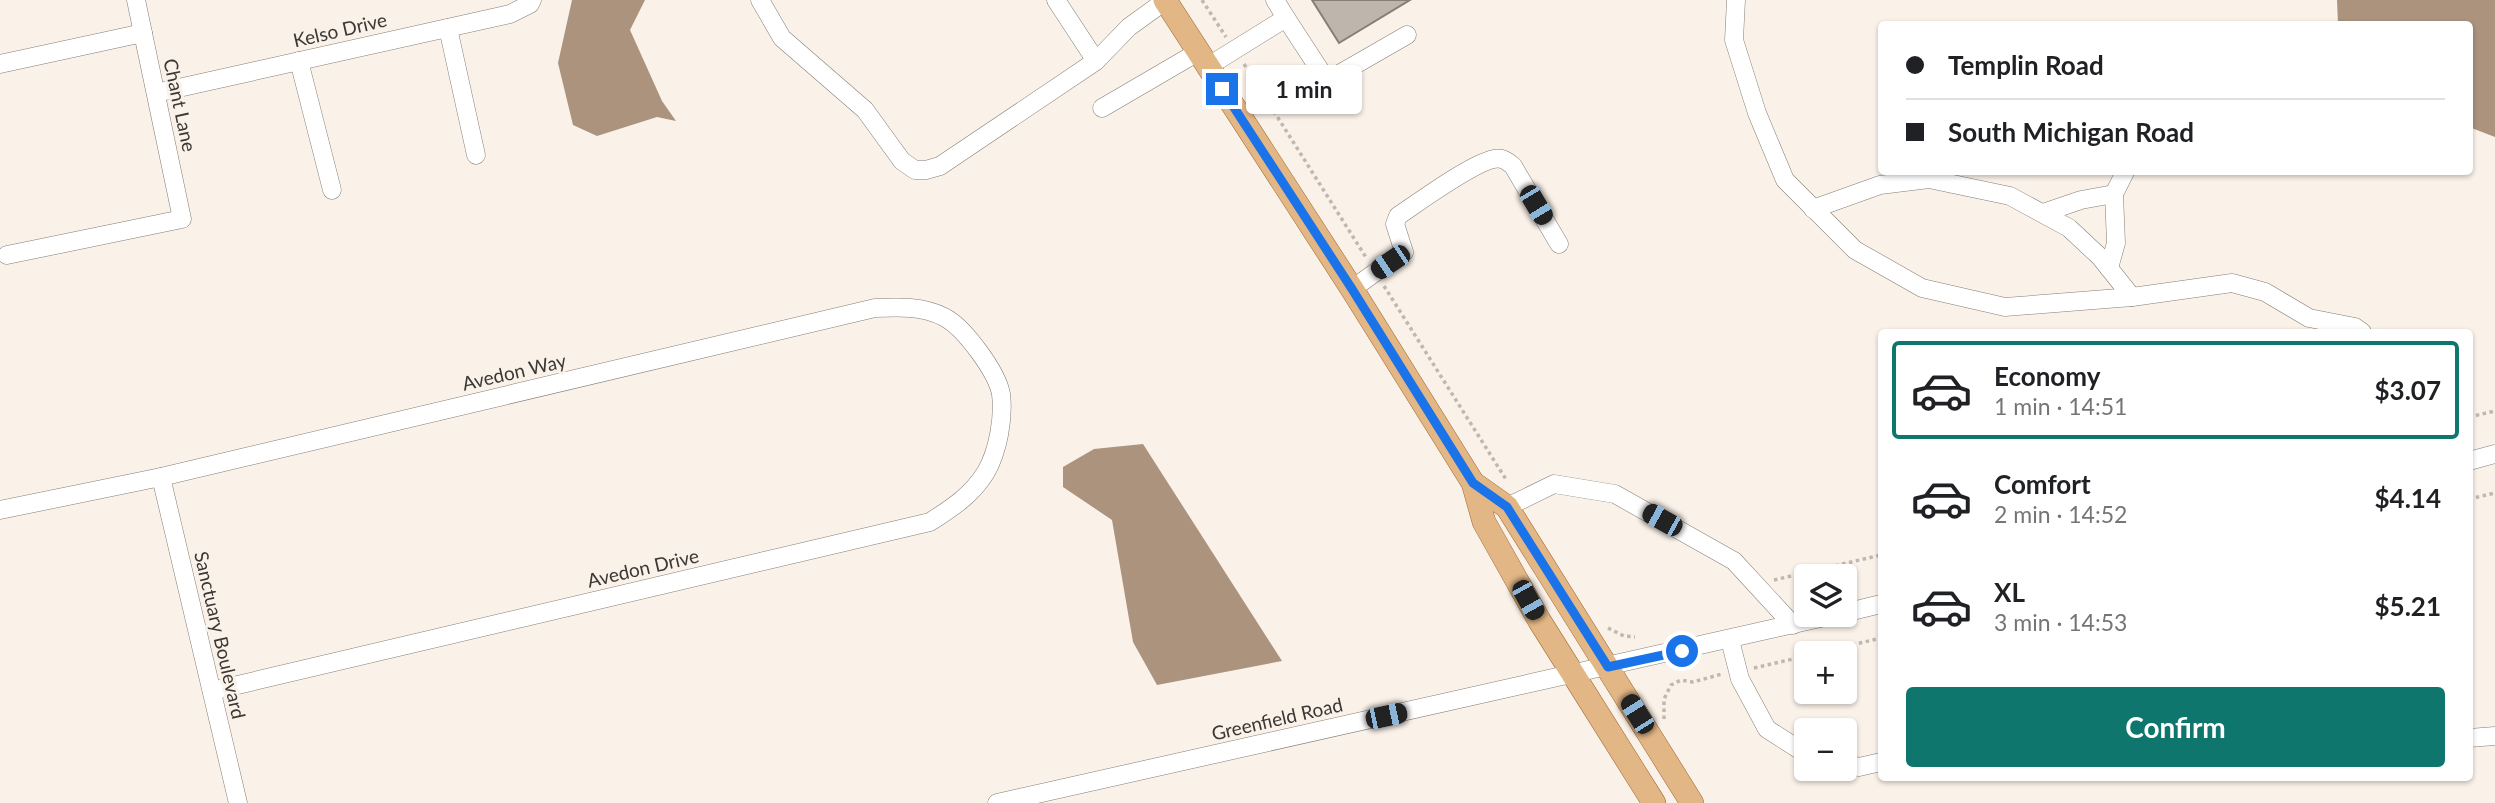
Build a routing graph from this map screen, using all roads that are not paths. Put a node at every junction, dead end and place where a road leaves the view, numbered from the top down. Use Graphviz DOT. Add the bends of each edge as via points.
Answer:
graph roads {
  1 [pos="136,0"];
  2 [pos="760,0"];
  3 [pos="1056,0"];
  4 [pos="1165,0"];
  5 [pos="1275,0"];
  6 [pos="1736,0"];
  7 [pos="531,2"];
  8 [pos="1286,18"];
  9 [pos="448,28"];
  10 [pos="143,33"];
  11 [pos="1407,35"];
  12 [pos="1203,59"];
  13 [pos="299,61"];
  14 [pos="1096,61"];
  15 [pos="0,64"];
  16 [pos="156,93"];
  17 [pos="1102,108"];
  18 [pos="476,155"];
  19 [pos="2124,175"];
  20 [pos="332,190"];
  21 [pos="2114,194"];
  22 [pos="1813,209"];
  23 [pos="2043,214"];
  24 [pos="1559,244"];
  25 [pos="7,255"];
  26 [pos="2109,268"];
  27 [pos="1352,289"];
  28 [pos="2132,297"];
  29 [pos="2311,325"];
  30 [pos="2358,329"];
  31 [pos="1001,393"];
  32 [pos="2495,454"];
  33 [pos="2473,460"];
  34 [pos="161,477"];
  35 [pos="1473,483"];
  36 [pos="1513,505"];
  37 [pos="0,510"];
  38 [pos="1878,605"];
  39 [pos="1857,610"];
  40 [pos="1793,625"];
  41 [pos="1730,640"];
  42 [pos="1608,667"];
  43 [pos="1572,674"];
  44 [pos="212,691"];
  45 [pos="2495,736"];
  46 [pos="2473,738"];
  47 [pos="1794,746"];
  48 [pos="1878,763"];
  49 [pos="1857,766"];
  50 [pos="1004,802"];
  51 [pos="238,803"];
  52 [pos="1654,803"];
  53 [pos="1692,803"];
  1 -- 10 [label="street, Chant Lane"];
  2 -- 14 [label="street" via="782,38 865,110 902,160 915,170 940,166"];
  3 -- 14 [label="street"];
  4 -- 12 [label="main road"];
  4 -- 14 [label="street" via="1129,27"];
  5 -- 8 [label="street"];
  6 -- 22 [label="street" via="1734,40 1756,113 1785,180"];
  7 -- 9 [label="street, Kelso Drive" via="510,14"];
  8 -- 11 [label="street" via="1327,82"];
  8 -- 12 [label="street" via="1234,50"];
  9 -- 13 [label="street, Kelso Drive"];
  9 -- 18 [label="street"];
  10 -- 15 [label="street"];
  10 -- 16 [label="street, Chant Lane"];
  12 -- 17 [label="street"];
  12 -- 27 [label="main road"];
  13 -- 16 [label="street, Kelso Drive"];
  13 -- 20 [label="street"];
  16 -- 25 [label="street, Chant Lane" via="182,219"];
  19 -- 21 [label="street"];
  21 -- 23 [label="street"];
  21 -- 26 [label="street" via="2116,243"];
  22 -- 23 [label="street" via="1881,185 1929,179 2010,196"];
  22 -- 28 [label="street" via="1855,250 1922,288 2005,307"];
  23 -- 26 [label="street" via="2069,228"];
  24 -- 27 [label="street" via="1513,166 1496,158 1398,216 1395,225 1404,252"];
  26 -- 28 [label="street"];
  27 -- 35 [label="main road"];
  28 -- 29 [label="street" via="2232,283 2266,292"];
  29 -- 30 [label="street"];
  31 -- 34 [label="street, Avedon Way" via="965,332 944,317 910,307 875,308"];
  31 -- 44 [label="street, Avedon Drive" via="999,440 986,472 963,501 930,523"];
  32 -- 33 [label="street"];
  34 -- 37 [label="street, Avedon Way"];
  34 -- 44 [label="street, Sanctuary Boulevard"];
  35 -- 36 [label="main road"];
  35 -- 43 [label="main road" via="1484,522"];
  36 -- 40 [label="street" via="1554,484 1615,494 1734,561"];
  36 -- 42 [label="main road"];
  38 -- 39 [label="street"];
  40 -- 41 [label="street, Greenfield Road"];
  41 -- 42 [label="street, Greenfield Road"];
  41 -- 47 [label="street" via="1740,679 1767,729"];
  42 -- 43 [label="street, Greenfield Road"];
  42 -- 53 [label="main road"];
  43 -- 50 [label="street, Greenfield Road"];
  43 -- 52 [label="main road"];
  44 -- 51 [label="street, Sanctuary Boulevard"];
  45 -- 46 [label="street"];
  48 -- 49 [label="street"];
}
